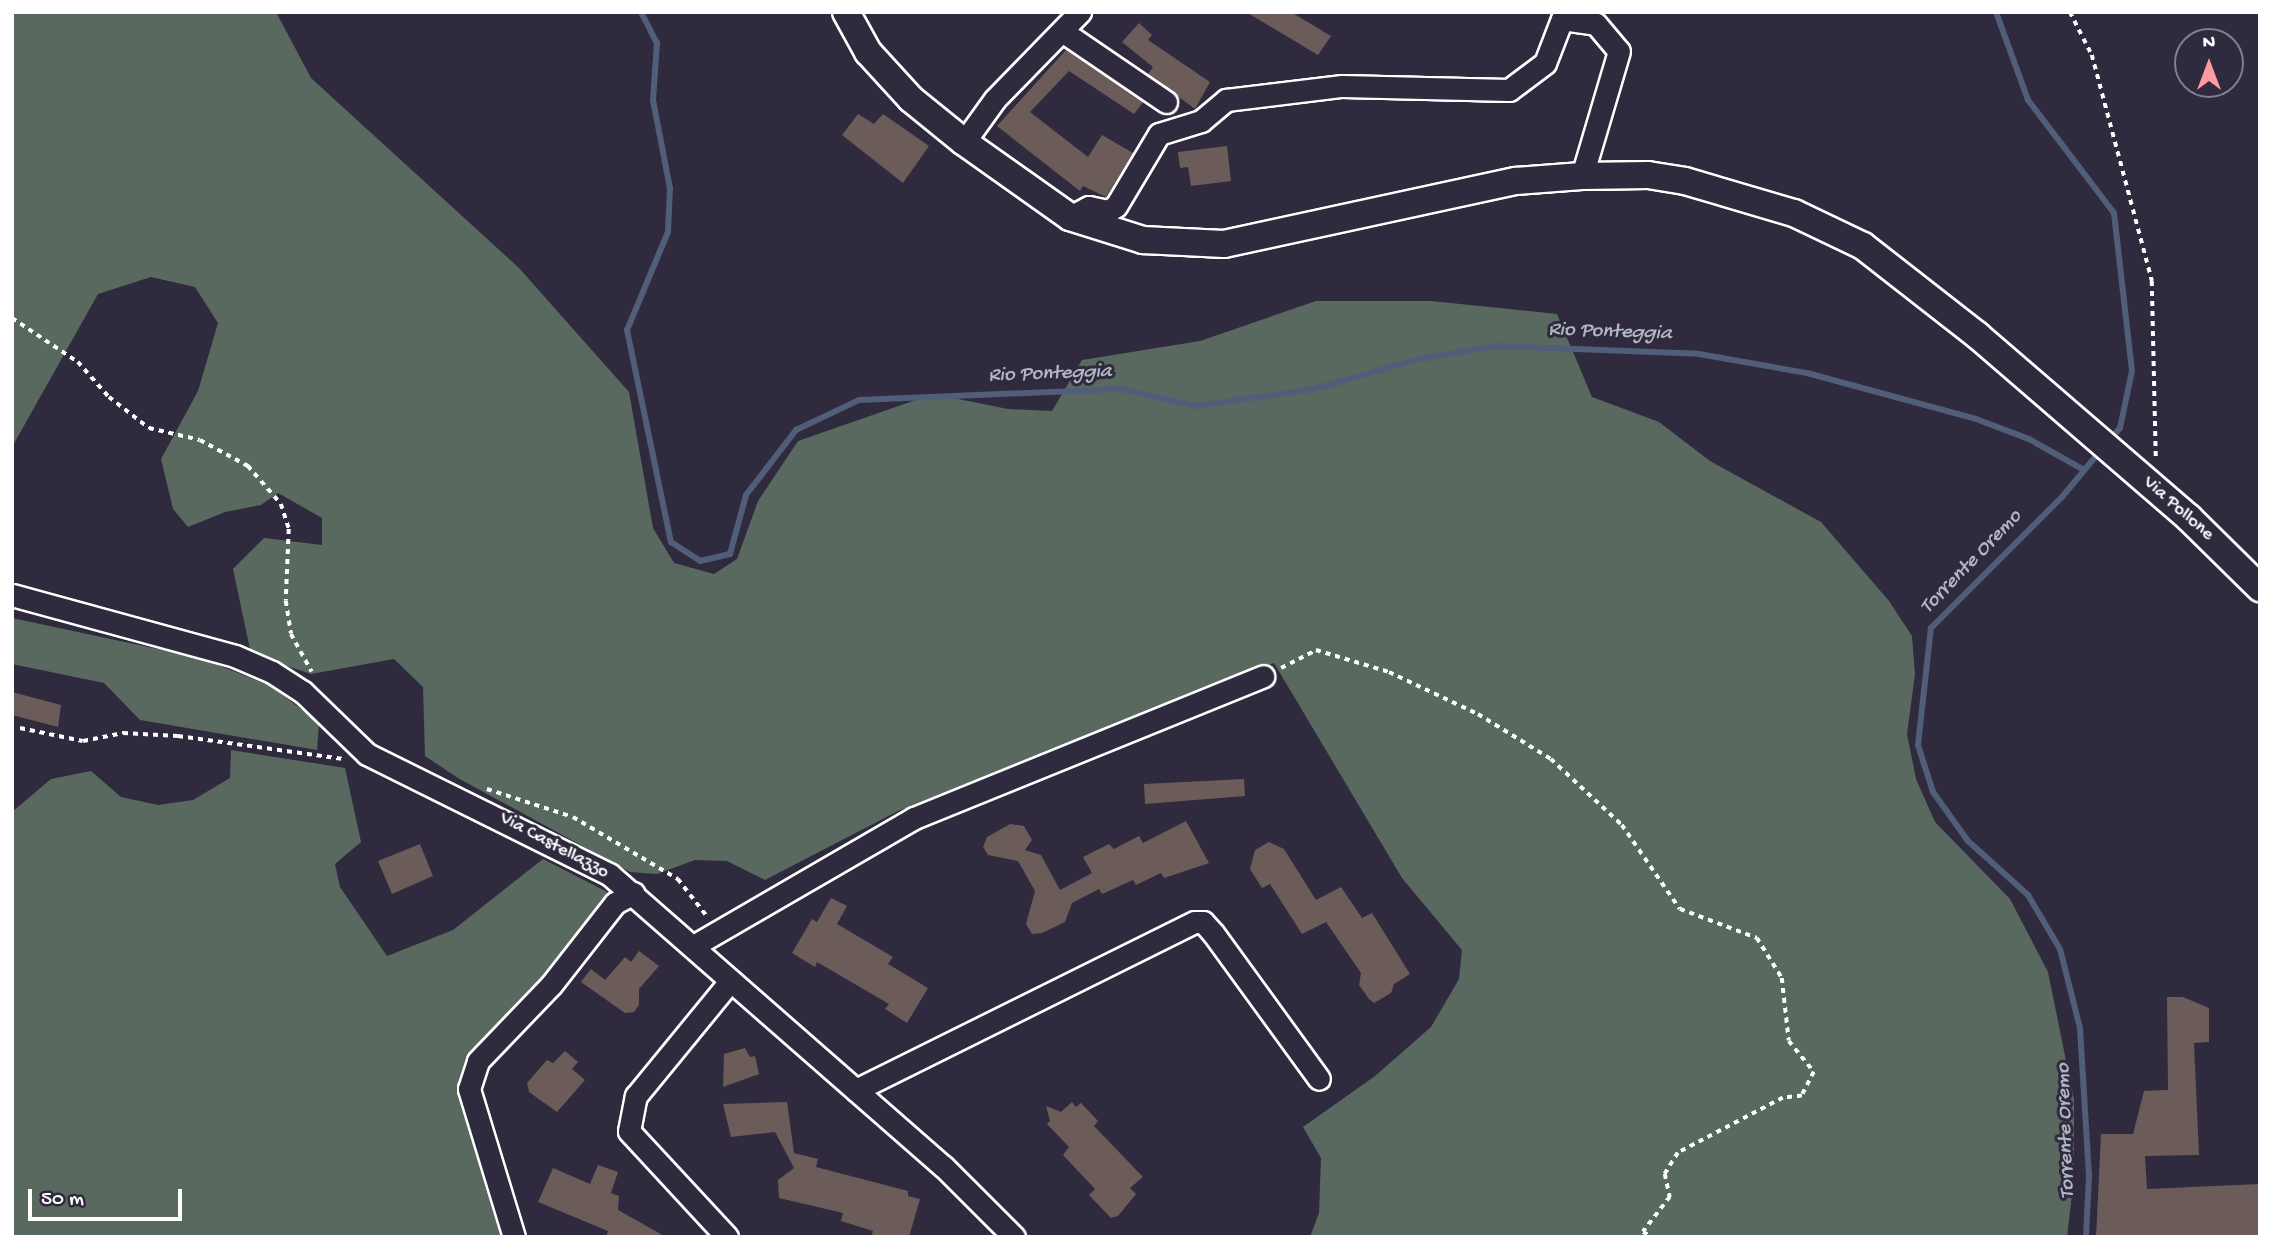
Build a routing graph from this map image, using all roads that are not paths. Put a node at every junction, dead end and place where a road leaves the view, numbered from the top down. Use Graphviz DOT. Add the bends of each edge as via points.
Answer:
graph roads {
  1 [pos="846,12"];
  2 [pos="1080,12"];
  3 [pos="1062,32"];
  4 [pos="1166,102"];
  5 [pos="964,142"];
  6 [pos="1582,176"];
  7 [pos="1062,212"];
  8 [pos="2260,589"];
  9 [pos="12,595"];
  10 [pos="1264,676"];
  11 [pos="634,893"];
  12 [pos="695,945"];
  13 [pos="730,981"];
  14 [pos="1319,1079"];
  15 [pos="856,1090"];
  16 [pos="514,1237"];
  17 [pos="727,1237"];
  18 [pos="1014,1237"];
  1 -- 5 [label="street, Via Pollone" via="868,52 911,99"];
  2 -- 3 [label="street"];
  3 -- 4 [label="street"];
  3 -- 5 [label="street" via="995,99"];
  5 -- 7 [label="street, Via Pollone"];
  6 -- 7 [label="street, Via Pollone" via="1516,181 1224,244 1143,240"];
  6 -- 7 [label="street" via="1619,51 1596,24 1562,19 1545,63 1509,90 1342,86 1226,100 1201,121 1159,134 1116,206 1108,211 1089,207"];
  6 -- 8 [label="street, Via Pollone" via="1648,176 1722,190 1794,213 1863,246 1977,335 2126,463"];
  9 -- 11 [label="street, Via Castellazzo" via="235,656 272,672 367,754 501,817 609,874"];
  10 -- 12 [label="street" via="914,818"];
  11 -- 12 [label="street, Via Castellazzo"];
  11 -- 16 [label="street" via="615,903 551,985 478,1061 469,1088"];
  12 -- 13 [label="street, Via Castellazzo"];
  13 -- 15 [label="street, Via Castellazzo"];
  13 -- 17 [label="street" via="636,1096 629,1130"];
  14 -- 15 [label="street" via="1213,933 1203,922 1195,922"];
  15 -- 18 [label="street, Via Castellazzo"];
}
